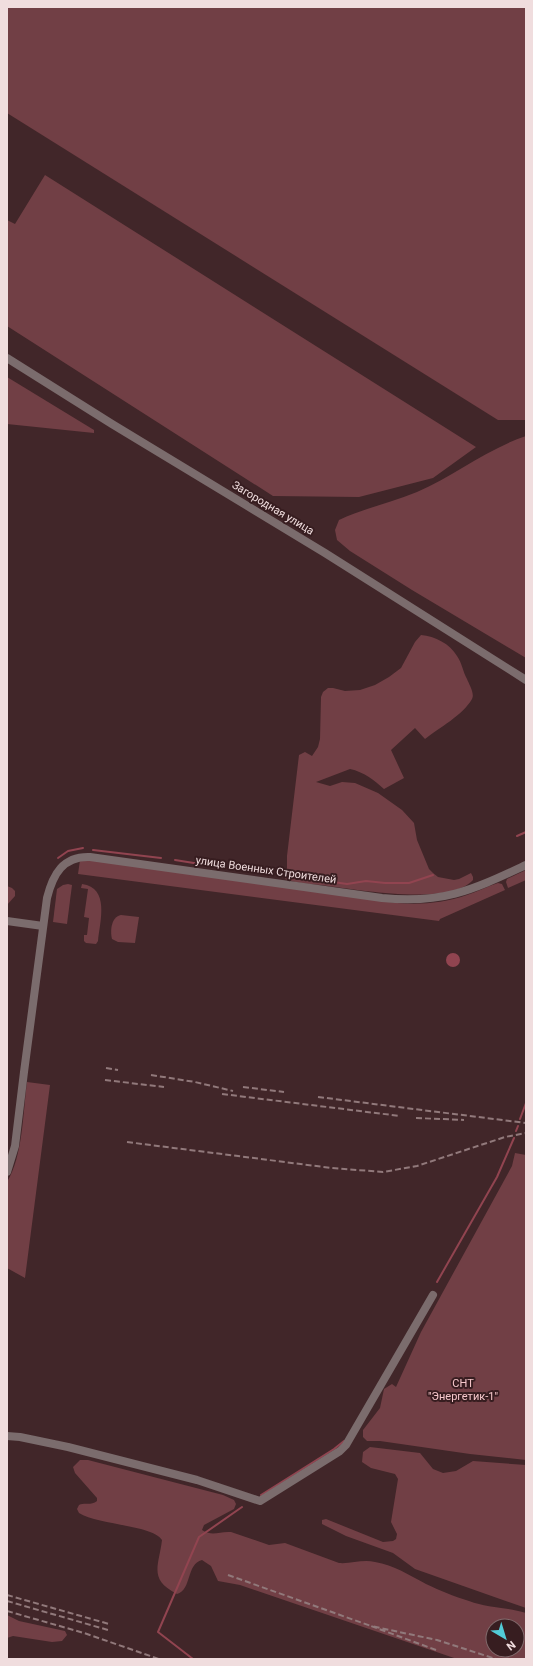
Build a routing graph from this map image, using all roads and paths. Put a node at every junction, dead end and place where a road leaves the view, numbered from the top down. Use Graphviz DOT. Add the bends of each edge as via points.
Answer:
graph roads {
  1 [pos="7,358"];
  2 [pos="526,680"];
  3 [pos="526,865"];
  4 [pos="7,921"];
  5 [pos="43,926"];
  6 [pos="7,1172"];
  7 [pos="433,1295"];
  8 [pos="7,1436"];
  1 -- 2 [label="street, Загородная улица"];
  3 -- 5 [label="street, улица Военных Строителей" via="472,890 434,899 411,900 97,858 78,858 63,866 52,881"];
  4 -- 5 [label="street"];
  5 -- 6 [label="street, улица Военных Строителей" via="15,1146"];
  7 -- 8 [label="street" via="346,1445 260,1500 189,1478 68,1447"];
}
